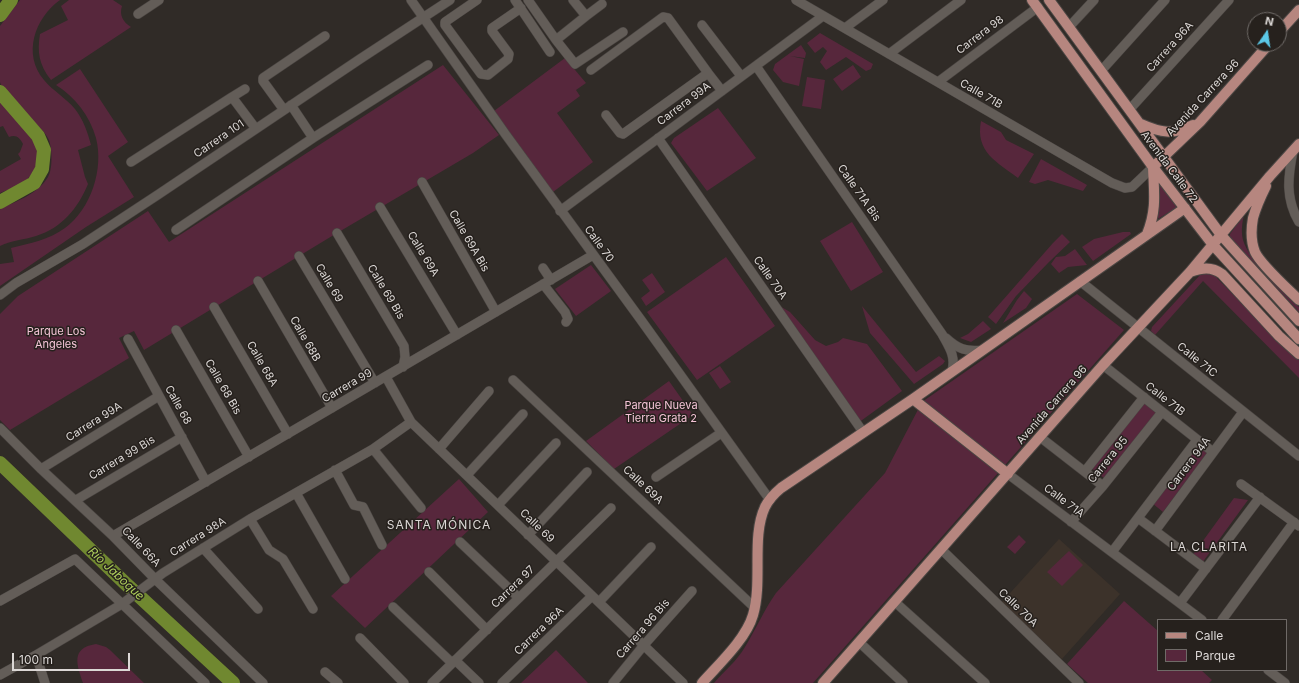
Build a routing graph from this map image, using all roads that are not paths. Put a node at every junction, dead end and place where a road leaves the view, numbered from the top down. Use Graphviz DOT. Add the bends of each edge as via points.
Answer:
graph roads {
  1 [pos="159,0"];
  2 [pos="411,0"];
  3 [pos="450,0"];
  4 [pos="477,0"];
  5 [pos="515,0"];
  6 [pos="528,0"];
  7 [pos="573,0"];
  8 [pos="796,0"];
  9 [pos="883,0"];
  10 [pos="961,0"];
  11 [pos="1049,0"];
  12 [pos="1094,0"];
  13 [pos="1165,0"];
  14 [pos="1228,0"];
  15 [pos="602,4"];
  16 [pos="1035,4"];
  17 [pos="521,8"];
  18 [pos="1299,10"];
  19 [pos="138,14"];
  20 [pos="586,16"];
  21 [pos="823,16"];
  22 [pos="424,18"];
  23 [pos="1287,23"];
  24 [pos="702,25"];
  25 [pos="1069,27"];
  26 [pos="845,28"];
  27 [pos="623,32"];
  28 [pos="325,36"];
  29 [pos="556,40"];
  30 [pos="550,52"];
  31 [pos="1262,52"];
  32 [pos="888,54"];
  33 [pos="428,65"];
  34 [pos="756,66"];
  35 [pos="591,70"];
  36 [pos="1101,71"];
  37 [pos="708,73"];
  38 [pos="741,76"];
  39 [pos="938,82"];
  40 [pos="245,88"];
  41 [pos="722,91"];
  42 [pos="232,97"];
  43 [pos="287,108"];
  44 [pos="1130,110"];
  45 [pos="606,114"];
  46 [pos="1200,122"];
  47 [pos="1140,124"];
  48 [pos="256,129"];
  49 [pos="313,138"];
  50 [pos="658,138"];
  51 [pos="1296,148"];
  52 [pos="1164,157"];
  53 [pos="131,162"];
  54 [pos="1153,167"];
  55 [pos="1270,176"];
  56 [pos="422,182"];
  57 [pos="380,207"];
  58 [pos="1185,208"];
  59 [pos="560,211"];
  60 [pos="1299,222"];
  61 [pos="176,230"];
  62 [pos="337,233"];
  63 [pos="1146,235"];
  64 [pos="1221,235"];
  65 [pos="1213,245"];
  66 [pos="593,255"];
  67 [pos="299,256"];
  68 [pos="543,268"];
  69 [pos="1190,272"];
  70 [pos="258,281"];
  71 [pos="1080,281"];
  72 [pos="547,282"];
  73 [pos="0,295"];
  74 [pos="1299,300"];
  75 [pos="214,307"];
  76 [pos="496,312"];
  77 [pos="1299,320"];
  78 [pos="566,322"];
  79 [pos="1137,328"];
  80 [pos="176,330"];
  81 [pos="942,334"];
  82 [pos="457,335"];
  83 [pos="128,339"];
  84 [pos="1299,339"];
  85 [pos="983,350"];
  86 [pos="1299,354"];
  87 [pos="1103,365"];
  88 [pos="403,367"];
  89 [pos="952,371"];
  90 [pos="386,377"];
  91 [pos="513,380"];
  92 [pos="376,383"];
  93 [pos="489,392"];
  94 [pos="159,396"];
  95 [pos="1144,397"];
  96 [pos="913,399"];
  97 [pos="332,408"];
  98 [pos="1162,412"];
  99 [pos="1243,412"];
  100 [pos="524,414"];
  101 [pos="411,422"];
  102 [pos="0,428"];
  103 [pos="863,432"];
  104 [pos="721,433"];
  105 [pos="288,434"];
  106 [pos="182,437"];
  107 [pos="1040,437"];
  108 [pos="1197,440"];
  109 [pos="556,443"];
  110 [pos="373,449"];
  111 [pos="439,449"];
  112 [pos="1213,452"];
  113 [pos="1299,456"];
  114 [pos="249,457"];
  115 [pos="41,469"];
  116 [pos="335,470"];
  117 [pos="1084,471"];
  118 [pos="586,472"];
  119 [pos="1008,474"];
  120 [pos="467,475"];
  121 [pos="656,477"];
  122 [pos="206,482"];
  123 [pos="1241,484"];
  124 [pos="1103,486"];
  125 [pos="296,494"];
  126 [pos="1260,497"];
  127 [pos="76,500"];
  128 [pos="770,500"];
  129 [pos="498,505"];
  130 [pos="421,508"];
  131 [pos="611,508"];
  132 [pos="1138,518"];
  133 [pos="250,519"];
  134 [pos="1072,522"];
  135 [pos="1297,524"];
  136 [pos="1155,531"];
  137 [pos="528,534"];
  138 [pos="113,536"];
  139 [pos="460,542"];
  140 [pos="382,544"];
  141 [pos="651,547"];
  142 [pos="203,548"];
  143 [pos="941,550"];
  144 [pos="1112,552"];
  145 [pos="557,562"];
  146 [pos="1206,569"];
  147 [pos="429,572"];
  148 [pos="345,579"];
  149 [pos="153,581"];
  150 [pos="692,591"];
  151 [pos="519,598"];
  152 [pos="595,599"];
  153 [pos="0,601"];
  154 [pos="896,602"];
  155 [pos="1180,603"];
  156 [pos="122,604"];
  157 [pos="392,607"];
  158 [pos="755,608"];
  159 [pos="258,609"];
  160 [pos="313,609"];
  161 [pos="1201,619"];
  162 [pos="1223,619"];
  163 [pos="487,630"];
  164 [pos="360,638"];
  165 [pos="859,642"];
  166 [pos="644,645"];
  167 [pos="36,655"];
  168 [pos="454,661"];
  169 [pos="1269,671"];
  170 [pos="325,672"];
  171 [pos="0,675"];
  172 [pos="45,683"];
  173 [pos="205,683"];
  174 [pos="264,683"];
  175 [pos="338,683"];
  176 [pos="404,683"];
  177 [pos="432,683"];
  178 [pos="479,683"];
  179 [pos="502,683"];
  180 [pos="613,683"];
  181 [pos="683,683"];
  182 [pos="702,683"];
  183 [pos="823,683"];
  184 [pos="903,683"];
  185 [pos="985,683"];
  186 [pos="1078,683"];
  187 [pos="1285,683"];
  1 -- 19 [label="street"];
  2 -- 22 [label="street, Calle 70"];
  3 -- 22 [label="street, Carrera 101"];
  4 -- 17 [label="street" via="445,22 445,25 481,74 485,75 509,56 492,28"];
  5 -- 17 [label="street"];
  6 -- 29 [label="street"];
  7 -- 20 [label="street"];
  8 -- 21 [label="street, Calle 71B"];
  9 -- 26 [label="street"];
  10 -- 32 [label="street"];
  11 -- 25 [label="main road, Avenida Calle 72"];
  12 -- 25 [label="street"];
  13 -- 36 [label="street"];
  14 -- 44 [label="street, Carrera 96A"];
  15 -- 20 [label="street"];
  16 -- 39 [label="street, Carrera 98"];
  16 -- 54 [label="main road, Avenida Calle 72"];
  17 -- 30 [label="street"];
  18 -- 23 [label="main road"];
  20 -- 29 [label="street"];
  21 -- 26 [label="street, Calle 71B"];
  21 -- 34 [label="street, Carrera 99A"];
  22 -- 43 [label="street, Carrera 101"];
  22 -- 59 [label="street, Calle 70"];
  24 -- 38 [label="street"];
  25 -- 36 [label="main road, Avenida Calle 72"];
  26 -- 32 [label="street, Calle 71B"];
  27 -- 29 [label="street" via="577,64"];
  28 -- 43 [label="street" via="263,78 262,81"];
  31 -- 46 [label="main road, Avenida Carrera 96"];
  32 -- 39 [label="street, Calle 71B"];
  33 -- 49 [label="street"];
  34 -- 38 [label="street, Carrera 99A"];
  34 -- 81 [label="street, Calle 71A Bis"];
  35 -- 37 [label="street" via="663,17 668,18"];
  36 -- 44 [label="main road, Avenida Calle 72"];
  37 -- 41 [label="street"];
  37 -- 45 [label="street" via="626,133 620,133"];
  38 -- 41 [label="street, Carrera 99A"];
  39 -- 54 [label="street, Calle 71B" via="1119,186 1132,187"];
  40 -- 42 [label="street"];
  41 -- 50 [label="street, Carrera 99A"];
  42 -- 48 [label="street"];
  42 -- 53 [label="street"];
  43 -- 48 [label="street, Carrera 101"];
  43 -- 49 [label="street"];
  44 -- 47 [label="main road, Avenida Calle 72"];
  46 -- 47 [label="main road" via="1182,130 1169,132 1157,131"];
  46 -- 52 [label="main road, Avenida Carrera 96"];
  47 -- 52 [label="main road, Avenida Calle 72"];
  48 -- 73 [label="street, Carrera 101" via="83,244"];
  49 -- 61 [label="street"];
  50 -- 59 [label="street, Carrera 99A"];
  50 -- 103 [label="street, Calle 70A"];
  51 -- 55 [label="main road, Avenida Carrera 96"];
  51 -- 60 [label="street" via="1289,169 1289,192 1291,205"];
  52 -- 54 [label="main road, Avenida Carrera 96"];
  52 -- 64 [label="main road, Avenida Calle 72"];
  54 -- 58 [label="main road, Avenida Calle 72"];
  54 -- 63 [label="main road" via="1154,208"];
  55 -- 64 [label="main road, Avenida Carrera 96"];
  55 -- 74 [label="main road" via="1253,218 1255,252"];
  56 -- 76 [label="street, Calle 69A Bis"];
  57 -- 82 [label="street, Calle 69A"];
  58 -- 63 [label="main road"];
  58 -- 65 [label="main road, Avenida Calle 72"];
  59 -- 66 [label="street, Calle 70"];
  62 -- 88 [label="street, Calle 69 Bis" via="404,346"];
  63 -- 71 [label="main road"];
  64 -- 65 [label="main road, Avenida Carrera 96"];
  64 -- 77 [label="main road, Avenida Calle 72"];
  65 -- 69 [label="main road, Avenida Carrera 96"];
  65 -- 84 [label="main road, Avenida Calle 72"];
  66 -- 72 [label="street, Carrera 99"];
  66 -- 104 [label="street, Calle 70"];
  67 -- 92 [label="street, Calle 69"];
  68 -- 72 [label="street"];
  69 -- 79 [label="main road, Avenida Carrera 96"];
  69 -- 86 [label="main road" via="1206,267 1217,270"];
  70 -- 97 [label="street, Calle 68B"];
  71 -- 79 [label="street, Calle 71C"];
  71 -- 85 [label="main road"];
  72 -- 76 [label="street, Carrera 99"];
  72 -- 78 [label="street" via="565,312 568,319"];
  75 -- 105 [label="street, Calle 68A"];
  76 -- 82 [label="street, Carrera 99"];
  79 -- 87 [label="main road, Avenida Carrera 96"];
  79 -- 99 [label="street, Calle 71C" via="1177,355"];
  80 -- 114 [label="street, Calle 68 Bis"];
  81 -- 85 [label="street, Calle 71A Bis" via="952,344 964,350"];
  81 -- 89 [label="street, Calle 71A Bis" via="953,356"];
  82 -- 88 [label="street, Carrera 99"];
  83 -- 94 [label="street, Calle 68"];
  85 -- 89 [label="main road"];
  87 -- 95 [label="street, Calle 71B"];
  87 -- 107 [label="main road, Avenida Carrera 96"];
  88 -- 90 [label="street, Carrera 99"];
  89 -- 96 [label="main road"];
  90 -- 92 [label="street, Carrera 99"];
  90 -- 101 [label="street, Calle 69"];
  91 -- 158 [label="street, Calle 69A"];
  92 -- 97 [label="street, Carrera 99"];
  93 -- 111 [label="street"];
  94 -- 106 [label="street, Calle 68"];
  94 -- 115 [label="street, Carrera 99A"];
  95 -- 98 [label="street, Calle 71B"];
  95 -- 117 [label="street"];
  96 -- 103 [label="main road"];
  96 -- 119 [label="main road, Calle 71A"];
  97 -- 105 [label="street, Carrera 99"];
  98 -- 108 [label="street, Calle 71B"];
  98 -- 124 [label="street, Carrera 95"];
  99 -- 112 [label="street, Carrera 94A"];
  99 -- 113 [label="street, Calle 71C"];
  100 -- 120 [label="street"];
  101 -- 110 [label="street, Carrera 98A"];
  101 -- 111 [label="street, Calle 69"];
  102 -- 115 [label="street, Calle 66A"];
  103 -- 128 [label="main road" via="781,488"];
  104 -- 121 [label="street"];
  104 -- 128 [label="street, Calle 70"];
  105 -- 114 [label="street, Carrera 99"];
  106 -- 122 [label="street, Calle 68"];
  106 -- 127 [label="street, Carrera 99 Bis"];
  107 -- 117 [label="street"];
  107 -- 119 [label="main road, Avenida Carrera 96"];
  108 -- 112 [label="street, Calle 71B"];
  108 -- 132 [label="street, Carrera 94A"];
  109 -- 129 [label="street"];
  110 -- 116 [label="street, Carrera 98A"];
  110 -- 130 [label="street"];
  111 -- 120 [label="street, Calle 69"];
  112 -- 136 [label="street, Carrera 94A"];
  114 -- 122 [label="street, Carrera 99"];
  115 -- 127 [label="street, Calle 66A"];
  116 -- 125 [label="street, Carrera 98A"];
  116 -- 140 [label="street" via="354,505 363,507"];
  117 -- 124 [label="street"];
  118 -- 137 [label="street"];
  119 -- 134 [label="street, Calle 71A"];
  119 -- 143 [label="main road, Avenida Carrera 96"];
  120 -- 129 [label="street, Calle 69"];
  122 -- 138 [label="street, Carrera 99"];
  123 -- 126 [label="street"];
  124 -- 134 [label="street, Carrera 95"];
  125 -- 133 [label="street, Carrera 98A"];
  125 -- 148 [label="street"];
  126 -- 135 [label="street"];
  126 -- 146 [label="street"];
  127 -- 138 [label="street, Calle 66A"];
  128 -- 158 [label="main road" via="765,507 759,533 758,593"];
  129 -- 137 [label="street, Calle 69"];
  131 -- 145 [label="street, Carrera 97"];
  132 -- 136 [label="street"];
  132 -- 144 [label="street, Carrera 94A"];
  133 -- 142 [label="street, Carrera 98A"];
  133 -- 160 [label="street" via="269,550 283,559"];
  134 -- 144 [label="street, Calle 71A"];
  135 -- 162 [label="street"];
  136 -- 146 [label="street"];
  137 -- 145 [label="street, Calle 69"];
  138 -- 149 [label="street, Calle 66A"];
  139 -- 151 [label="street"];
  141 -- 152 [label="street, Carrera 96A"];
  142 -- 149 [label="street, Carrera 98A"];
  142 -- 159 [label="street"];
  143 -- 154 [label="main road, Avenida Carrera 96"];
  143 -- 186 [label="street, Calle 70A"];
  144 -- 155 [label="street, Calle 71A"];
  145 -- 151 [label="street, Carrera 97"];
  145 -- 152 [label="street, Calle 69"];
  146 -- 155 [label="street"];
  147 -- 163 [label="street"];
  149 -- 156 [label="street, Carrera 98A"];
  149 -- 174 [label="street, Calle 66A"];
  150 -- 166 [label="street, Carrera 96 Bis"];
  151 -- 163 [label="street, Carrera 97"];
  152 -- 166 [label="street, Calle 69"];
  152 -- 179 [label="street, Carrera 96A"];
  153 -- 156 [label="street" via="75,559"];
  154 -- 165 [label="main road, Avenida Carrera 96"];
  154 -- 185 [label="street"];
  155 -- 161 [label="street, Calle 71A"];
  156 -- 167 [label="street, Carrera 98A"];
  156 -- 173 [label="street"];
  157 -- 168 [label="street"];
  158 -- 182 [label="main road" via="741,639"];
  163 -- 168 [label="street, Carrera 97"];
  164 -- 176 [label="street"];
  165 -- 183 [label="main road, Avenida Carrera 96"];
  165 -- 184 [label="street"];
  166 -- 180 [label="street, Carrera 96 Bis"];
  166 -- 181 [label="street, Calle 69"];
  167 -- 171 [label="street, Carrera 98A"];
  167 -- 172 [label="street"];
  168 -- 177 [label="street, Carrera 97"];
  168 -- 178 [label="street"];
  169 -- 187 [label="street"];
  170 -- 175 [label="street"];
}
